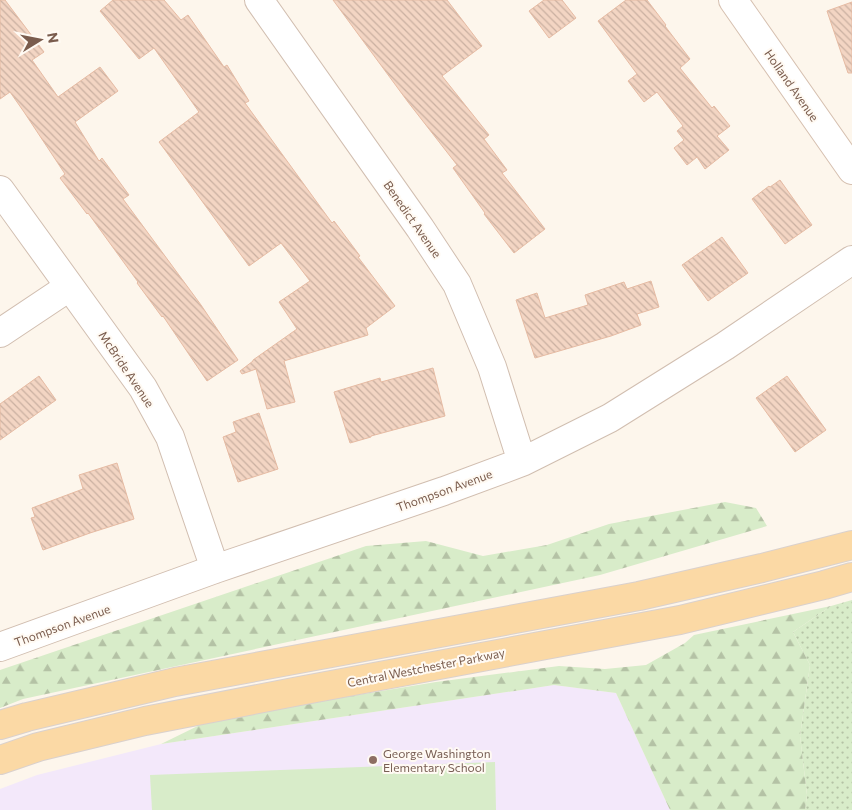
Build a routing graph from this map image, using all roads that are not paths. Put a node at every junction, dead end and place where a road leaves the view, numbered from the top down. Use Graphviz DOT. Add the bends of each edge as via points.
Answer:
graph roads {
  1 [pos="259,0"];
  2 [pos="733,0"];
  3 [pos="852,170"];
  4 [pos="0,190"];
  5 [pos="852,260"];
  6 [pos="69,287"];
  7 [pos="0,333"];
  8 [pos="522,462"];
  9 [pos="852,545"];
  10 [pos="215,569"];
  11 [pos="852,577"];
  12 [pos="0,647"];
  13 [pos="0,725"];
  14 [pos="0,760"];
  1 -- 8 [label="street, Benedict Avenue" via="457,284 492,367"];
  2 -- 3 [label="street, Holland Avenue"];
  4 -- 6 [label="street, McBride Avenue"];
  5 -- 8 [label="street, Thompson Avenue" via="725,346 610,418"];
  6 -- 7 [label="street"];
  6 -- 10 [label="street, McBride Avenue" via="142,388 170,437"];
  8 -- 10 [label="street, Thompson Avenue"];
  9 -- 13 [label="main road" via="639,596 174,682"];
  10 -- 12 [label="street, Thompson Avenue"];
  11 -- 14 [label="main road, Central Westchester Parkway" via="680,620 145,721 38,747"];
}
